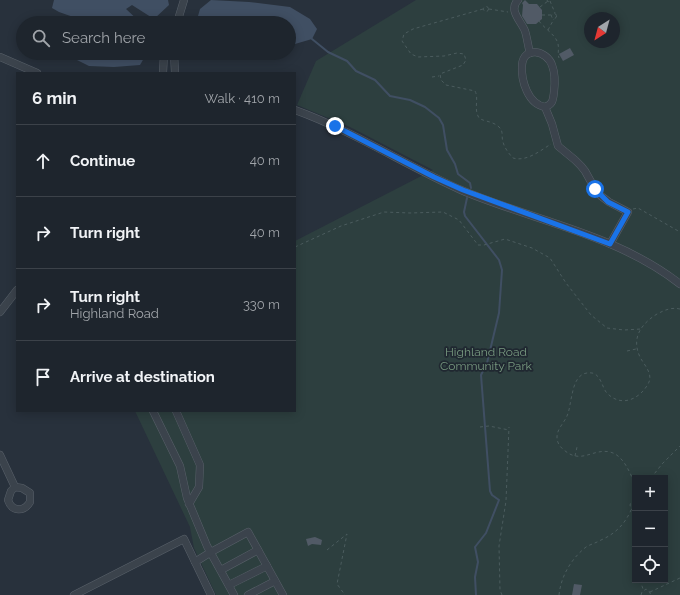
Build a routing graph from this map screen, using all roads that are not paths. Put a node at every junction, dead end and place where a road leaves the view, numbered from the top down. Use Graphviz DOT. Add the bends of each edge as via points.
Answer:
graph roads {
  1 [pos="184,0"];
  2 [pos="518,0"];
  3 [pos="180,16"];
  4 [pos="530,53"];
  5 [pos="0,57"];
  6 [pos="164,60"];
  7 [pos="174,60"];
  8 [pos="35,72"];
  9 [pos="163,72"];
  10 [pos="175,72"];
  11 [pos="545,107"];
  12 [pos="296,110"];
  13 [pos="610,244"];
  14 [pos="680,284"];
  15 [pos="16,291"];
  16 [pos="0,312"];
  17 [pos="153,412"];
  18 [pos="176,412"];
  19 [pos="0,455"];
  20 [pos="15,487"];
  21 [pos="190,504"];
  22 [pos="258,550"];
  23 [pos="211,552"];
  24 [pos="195,562"];
  25 [pos="267,566"];
  26 [pos="221,570"];
  27 [pos="276,581"];
  28 [pos="229,585"];
  29 [pos="74,595"];
  30 [pos="211,595"];
  31 [pos="234,595"];
  32 [pos="248,595"];
  33 [pos="283,595"];
  1 -- 3 [label="street"];
  2 -- 4 [label="street" via="514,4 515,13 525,30"];
  4 -- 11 [label="street" via="523,61 524,81 530,98"];
  4 -- 11 [label="street" via="538,53 547,58 553,66 553,100"];
  5 -- 8 [label="street"];
  6 -- 9 [label="street"];
  7 -- 10 [label="street"];
  11 -- 13 [label="street" via="558,146 585,171 601,196 628,212"];
  12 -- 13 [label="street" via="346,131 463,190"];
  13 -- 14 [label="street" via="644,259"];
  15 -- 16 [label="street"];
  17 -- 21 [label="street" via="180,466"];
  18 -- 21 [label="street" via="200,465 199,487"];
  19 -- 20 [label="street"];
  21 -- 23 [label="street"];
  22 -- 23 [label="street" via="248,532"];
  22 -- 25 [label="street"];
  22 -- 26 [label="street"];
  23 -- 24 [label="street"];
  23 -- 26 [label="street"];
  24 -- 29 [label="street" via="184,539"];
  24 -- 30 [label="street"];
  25 -- 27 [label="street"];
  25 -- 28 [label="street"];
  26 -- 28 [label="street"];
  27 -- 32 [label="street"];
  27 -- 33 [label="street"];
  28 -- 31 [label="street"];
}
